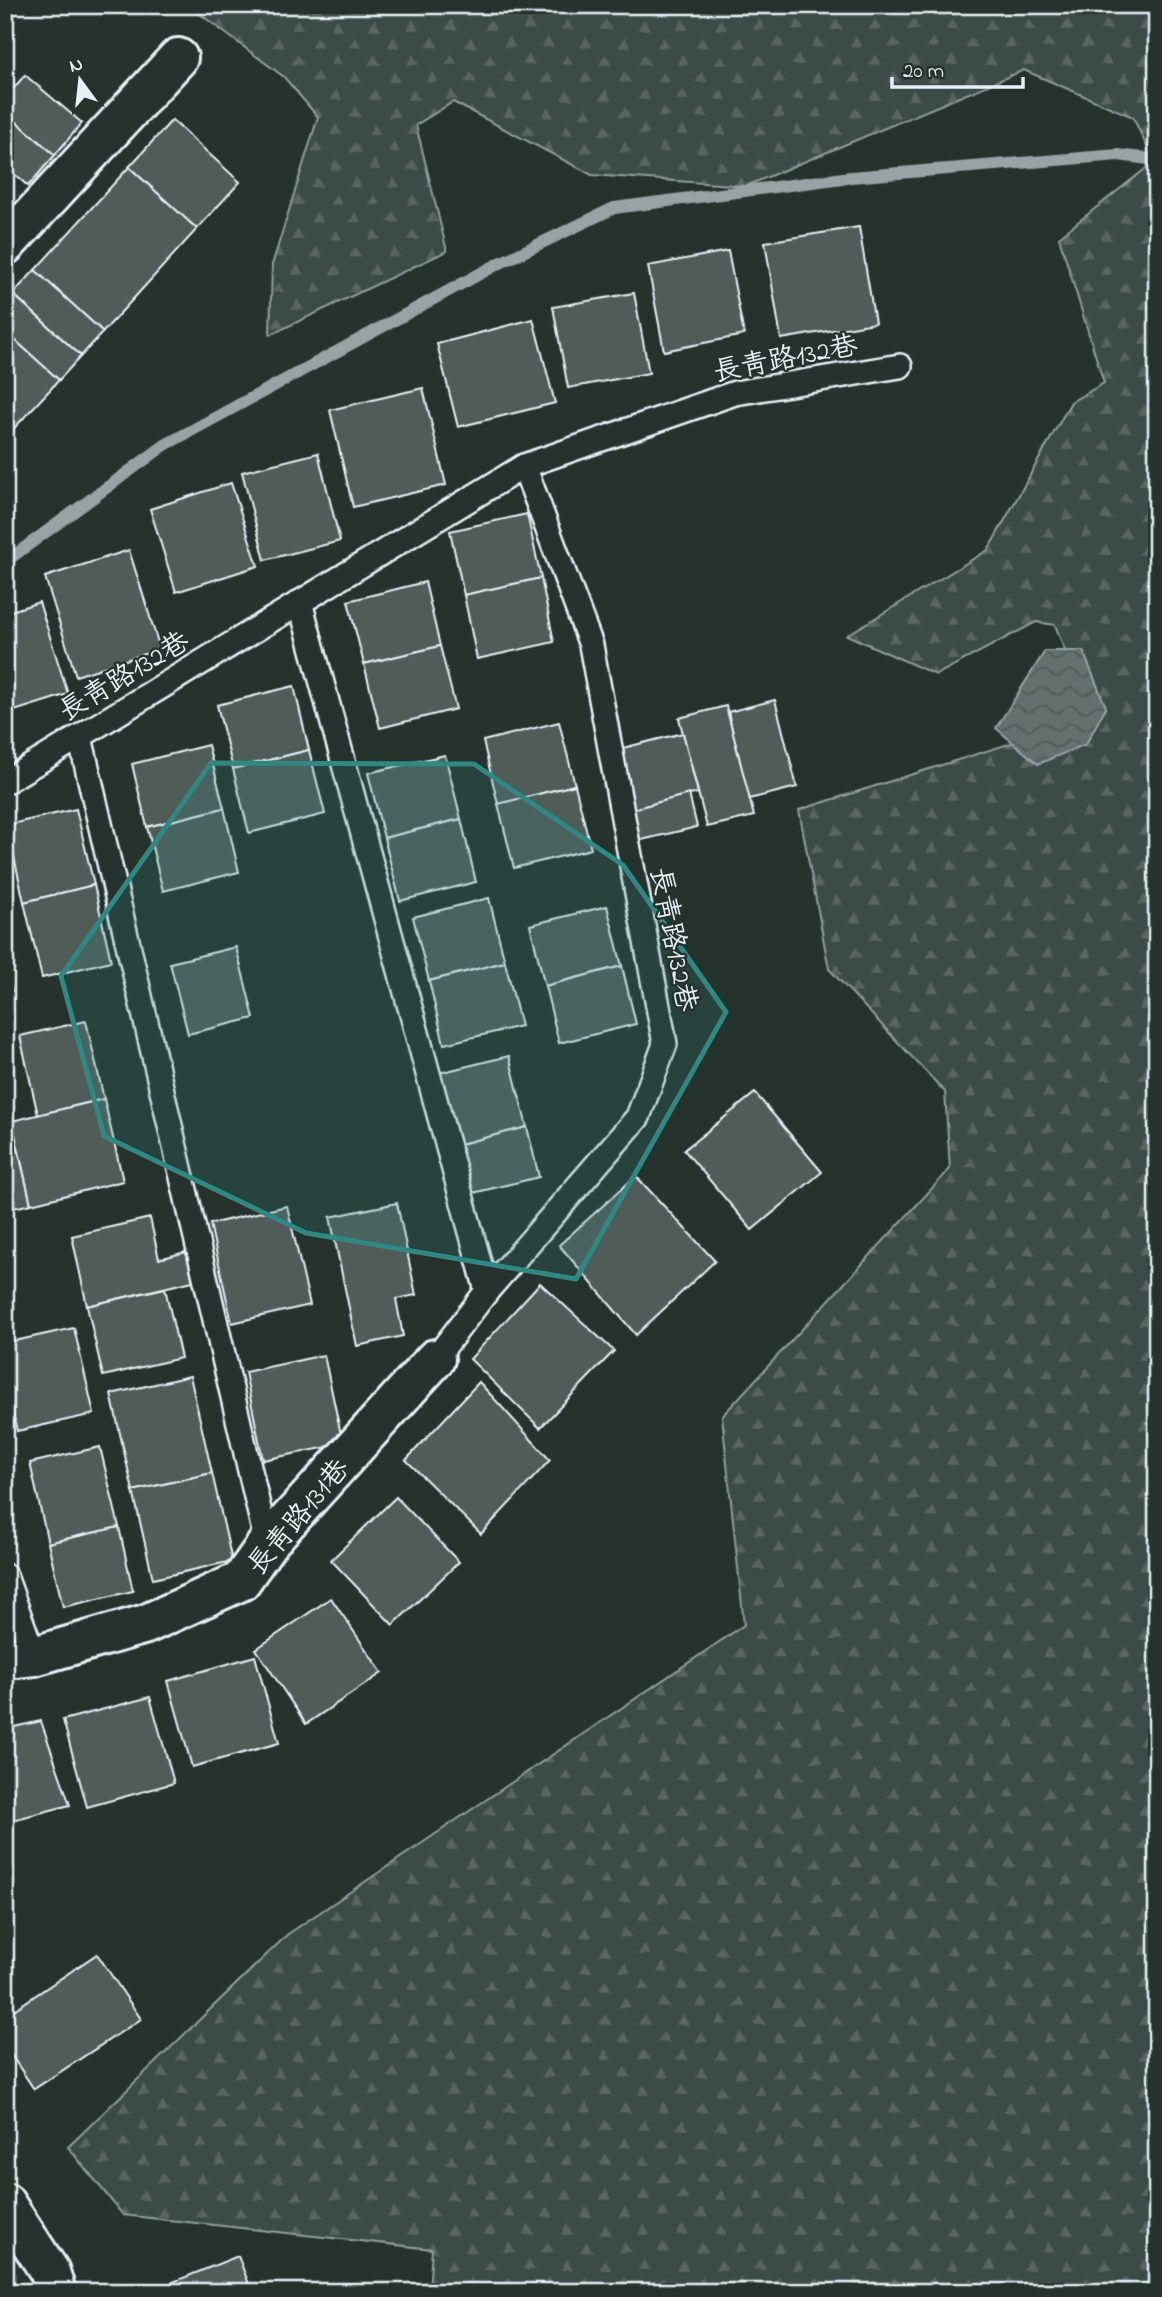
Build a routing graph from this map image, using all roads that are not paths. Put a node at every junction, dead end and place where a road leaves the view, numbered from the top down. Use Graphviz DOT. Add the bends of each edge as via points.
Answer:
graph roads {
  1 [pos="178,58"];
  2 [pos="5,245"];
  3 [pos="900,366"];
  4 [pos="524,466"];
  5 [pos="300,602"];
  6 [pos="80,737"];
  7 [pos="5,782"];
  8 [pos="487,1291"];
  9 [pos="435,1359"];
  10 [pos="267,1544"];
  11 [pos="5,1576"];
  12 [pos="20,1657"];
  13 [pos="5,2203"];
  14 [pos="56,2292"];
  1 -- 2 [label="street"];
  3 -- 4 [label="lane, 長青路132巷" via="735,393"];
  4 -- 5 [label="lane, 長青路132巷"];
  4 -- 8 [label="lane, 長青路132巷" via="591,645 665,1044 638,1117"];
  5 -- 6 [label="lane, 長青路132巷"];
  5 -- 8 [label="lane"];
  6 -- 7 [label="lane, 長青路132巷"];
  6 -- 10 [label="lane"];
  8 -- 9 [label="lane, 長青路132巷"];
  9 -- 10 [label="street, 長青路131巷"];
  10 -- 12 [label="street, 長青路131巷" via="241,1581 146,1624"];
  11 -- 12 [label="lane"];
  13 -- 14 [label="street" via="50,2272"];
}
